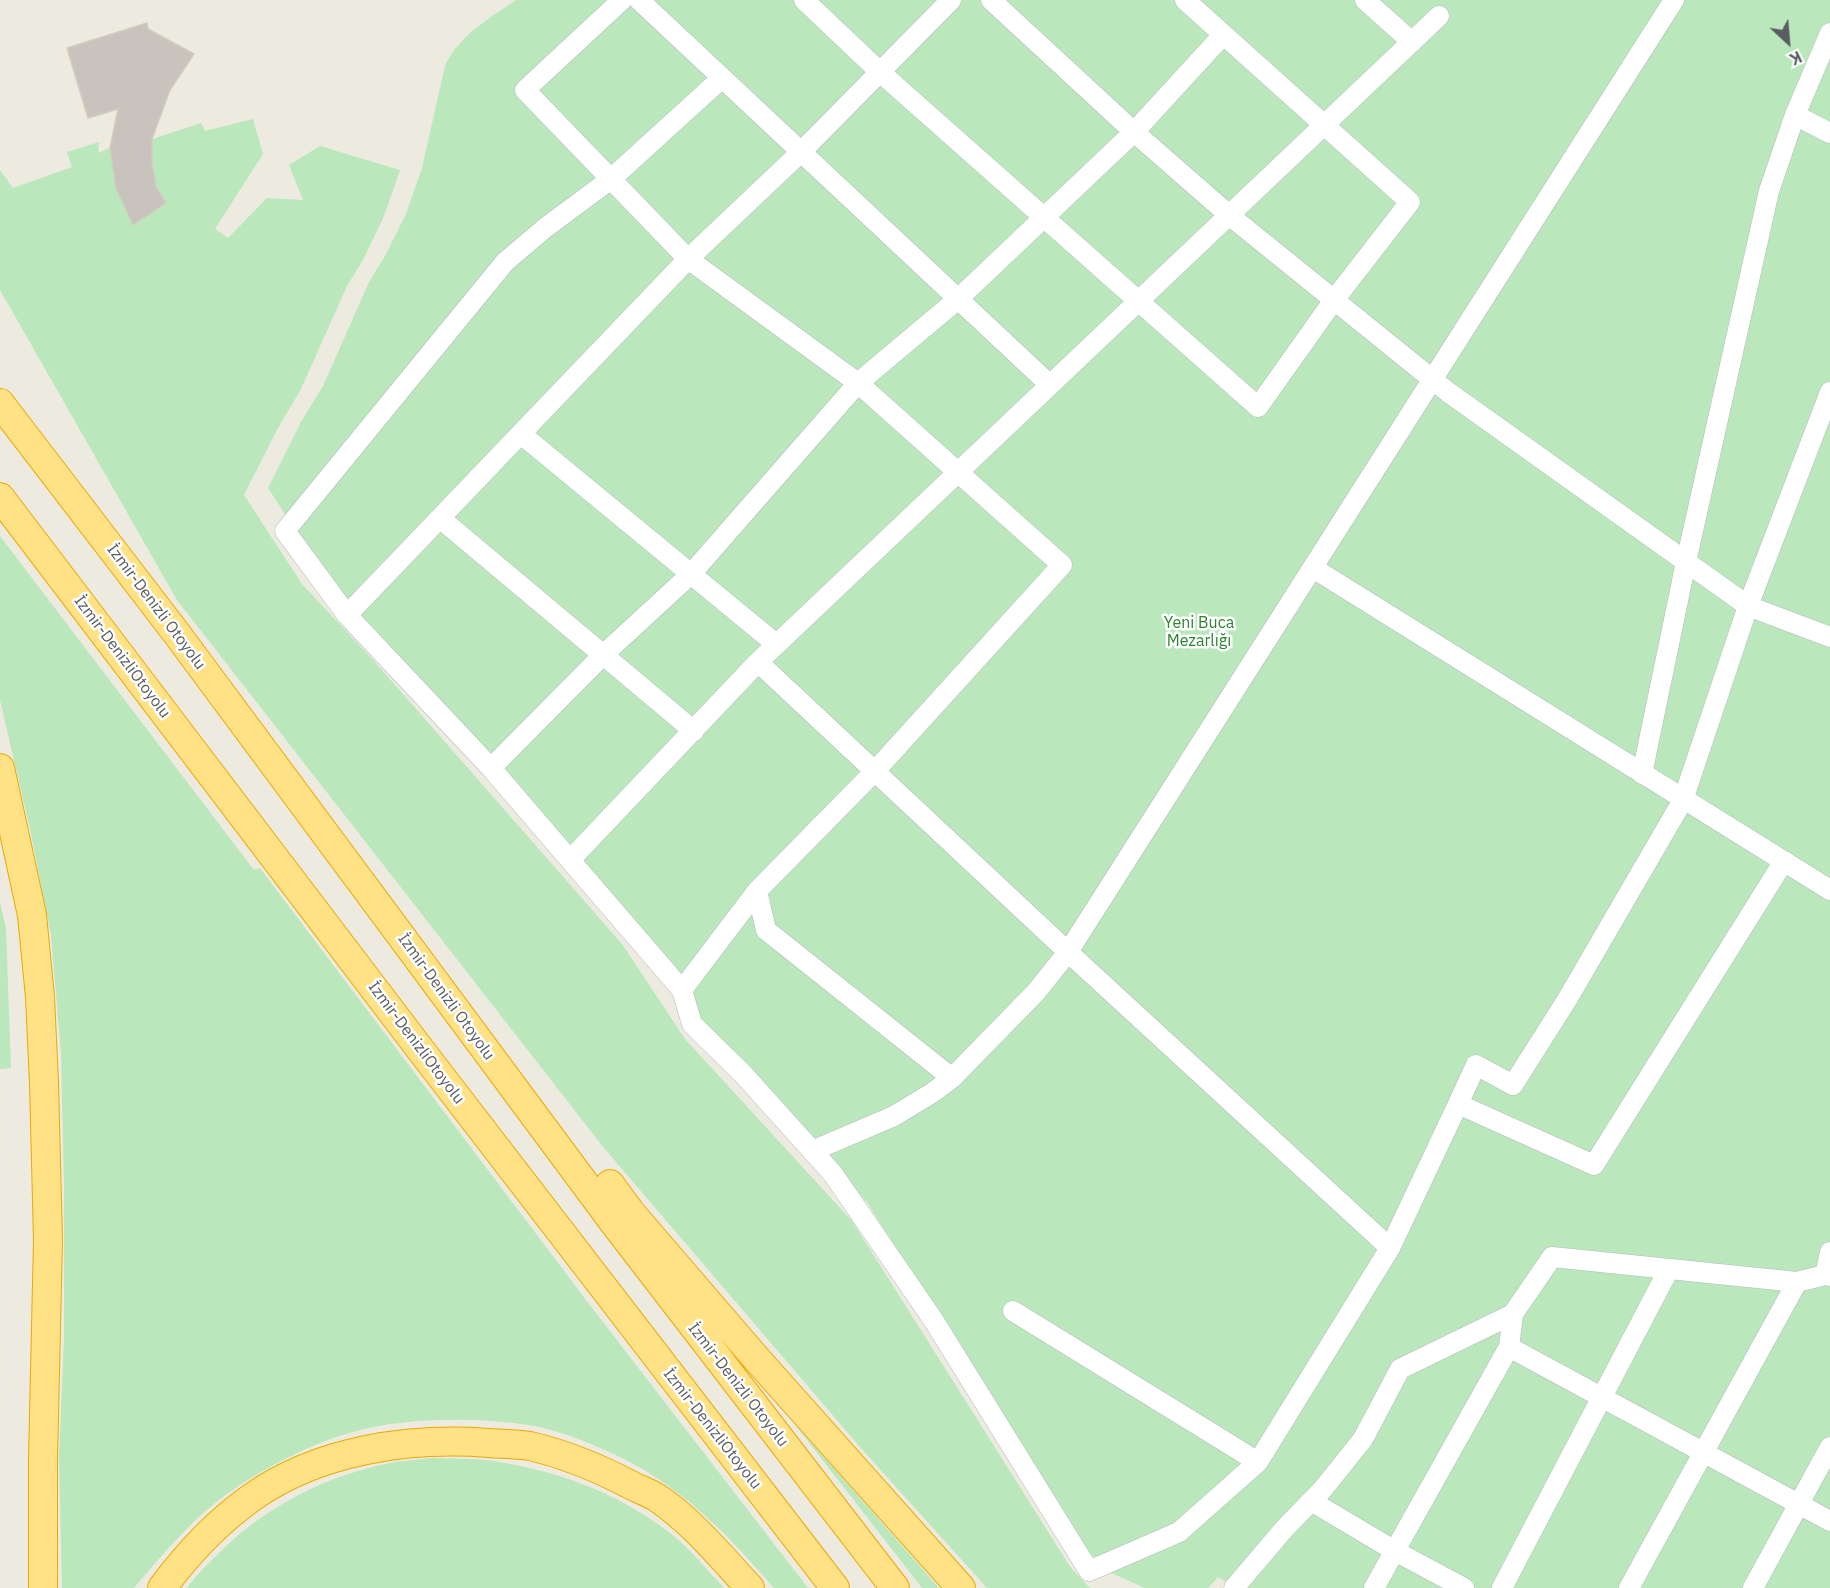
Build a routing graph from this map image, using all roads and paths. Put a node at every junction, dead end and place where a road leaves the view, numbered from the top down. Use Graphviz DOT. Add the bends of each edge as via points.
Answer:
graph roads {
  1 [pos="622,0"];
  2 [pos="639,0"];
  3 [pos="804,0"];
  4 [pos="951,0"];
  5 [pos="991,0"];
  6 [pos="1185,0"];
  7 [pos="1365,0"];
  8 [pos="1674,0"];
  9 [pos="1439,16"];
  10 [pos="1830,33"];
  11 [pos="1223,35"];
  12 [pos="1412,42"];
  13 [pos="880,72"];
  14 [pos="722,78"];
  15 [pos="1795,115"];
  16 [pos="1324,125"];
  17 [pos="1134,132"];
  18 [pos="1830,134"];
  19 [pos="801,152"];
  20 [pos="611,179"];
  21 [pos="1229,215"];
  22 [pos="1044,218"];
  23 [pos="688,259"];
  24 [pos="958,299"];
  25 [pos="1334,300"];
  26 [pos="1138,301"];
  27 [pos="1433,380"];
  28 [pos="858,383"];
  29 [pos="1050,384"];
  30 [pos="1830,392"];
  31 [pos="0,403"];
  32 [pos="521,434"];
  33 [pos="958,471"];
  34 [pos="0,497"];
  35 [pos="441,519"];
  36 [pos="1686,562"];
  37 [pos="1313,568"];
  38 [pos="691,574"];
  39 [pos="1748,606"];
  40 [pos="347,615"];
  41 [pos="1830,637"];
  42 [pos="776,644"];
  43 [pos="603,656"];
  44 [pos="758,662"];
  45 [pos="694,731"];
  46 [pos="0,768"];
  47 [pos="491,768"];
  48 [pos="875,771"];
  49 [pos="1642,774"];
  50 [pos="1683,800"];
  51 [pos="570,860"];
  52 [pos="1784,861"];
  53 [pos="1830,890"];
  54 [pos="758,891"];
  55 [pos="1068,952"];
  56 [pos="681,990"];
  57 [pos="467,1026"];
  58 [pos="952,1078"];
  59 [pos="1458,1104"];
  60 [pos="812,1151"];
  61 [pos="1389,1248"];
  62 [pos="1830,1252"];
  63 [pos="1669,1269"];
  64 [pos="1827,1275"];
  65 [pos="1797,1282"];
  66 [pos="1013,1311"];
  67 [pos="1513,1314"];
  68 [pos="1509,1347"];
  69 [pos="1602,1397"];
  70 [pos="1830,1447"];
  71 [pos="1703,1452"];
  72 [pos="1258,1462"];
  73 [pos="1311,1501"];
  74 [pos="1797,1503"];
  75 [pos="1830,1521"];
  76 [pos="1395,1551"];
  77 [pos="43,1588"];
  78 [pos="162,1588"];
  79 [pos="750,1588"];
  80 [pos="835,1588"];
  81 [pos="896,1588"];
  82 [pos="961,1588"];
  83 [pos="1234,1588"];
  84 [pos="1374,1588"];
  85 [pos="1464,1588"];
  86 [pos="1502,1588"];
  87 [pos="1629,1588"];
  88 [pos="1753,1588"];
  1 -- 20 [label="lane" via="525,90"];
  2 -- 14 [label="lane"];
  3 -- 13 [label="lane"];
  4 -- 13 [label="lane"];
  5 -- 17 [label="lane"];
  6 -- 11 [label="lane"];
  7 -- 12 [label="lane"];
  8 -- 27 [label="lane"];
  9 -- 12 [label="lane"];
  10 -- 15 [label="lane"];
  11 -- 16 [label="lane"];
  11 -- 17 [label="lane"];
  12 -- 16 [label="lane"];
  13 -- 19 [label="lane"];
  13 -- 22 [label="lane"];
  14 -- 19 [label="lane"];
  14 -- 20 [label="lane"];
  15 -- 18 [label="lane"];
  15 -- 36 [label="lane" via="1769,191"];
  16 -- 21 [label="lane"];
  16 -- 25 [label="lane" via="1410,202"];
  17 -- 21 [label="lane"];
  17 -- 22 [label="lane"];
  19 -- 23 [label="lane"];
  19 -- 24 [label="lane"];
  20 -- 23 [label="lane"];
  20 -- 40 [label="lane" via="505,262 285,531"];
  21 -- 25 [label="lane"];
  21 -- 26 [label="lane"];
  22 -- 24 [label="lane"];
  22 -- 26 [label="lane"];
  23 -- 28 [label="lane"];
  23 -- 32 [label="lane"];
  24 -- 28 [label="lane"];
  24 -- 29 [label="lane"];
  25 -- 26 [label="lane" via="1258,407"];
  25 -- 27 [label="lane"];
  26 -- 29 [label="lane"];
  27 -- 36 [label="lane"];
  27 -- 37 [label="lane"];
  28 -- 33 [label="lane"];
  28 -- 38 [label="lane"];
  29 -- 33 [label="lane"];
  30 -- 39 [label="lane"];
  31 -- 57 [label="highway, İzmir-Denizli Otoyolu" via="184,643"];
  32 -- 35 [label="lane"];
  32 -- 38 [label="lane"];
  33 -- 42 [label="lane"];
  33 -- 48 [label="lane" via="1062,565"];
  34 -- 80 [label="highway, İzmir-DenizliOtoyolu"];
  35 -- 40 [label="lane"];
  35 -- 43 [label="lane"];
  36 -- 39 [label="lane"];
  36 -- 49 [label="lane"];
  37 -- 49 [label="lane"];
  37 -- 55 [label="lane"];
  38 -- 42 [label="lane"];
  38 -- 43 [label="lane"];
  39 -- 41 [label="lane"];
  39 -- 50 [label="lane"];
  40 -- 47 [label="lane"];
  42 -- 44 [label="lane"];
  43 -- 45 [label="lane"];
  43 -- 47 [label="lane"];
  44 -- 45 [label="lane"];
  44 -- 48 [label="lane"];
  45 -- 51 [label="lane"];
  46 -- 77 [label="highway" via="32,915 45,1083 48,1240"];
  47 -- 51 [label="lane"];
  48 -- 54 [label="lane"];
  48 -- 55 [label="lane"];
  49 -- 50 [label="lane"];
  50 -- 52 [label="lane"];
  50 -- 59 [label="lane" via="1513,1085 1476,1065"];
  51 -- 56 [label="lane"];
  52 -- 53 [label="lane"];
  52 -- 59 [label="lane" via="1594,1165"];
  54 -- 56 [label="lane"];
  54 -- 58 [label="lane" via="766,930"];
  55 -- 58 [label="lane" via="1036,992"];
  55 -- 61 [label="lane"];
  56 -- 60 [label="lane" via="692,1024"];
  57 -- 81 [label="highway, İzmir-Denizli Otoyolu" via="737,1385"];
  57 -- 82 [label="highway" via="568,1128 639,1222"];
  58 -- 60 [label="lane" via="894,1116"];
  59 -- 61 [label="lane"];
  60 -- 72 [label="lane" via="833,1174 934,1321 1089,1571 1179,1532"];
  61 -- 72 [label="lane"];
  62 -- 64 [label="lane"];
  63 -- 65 [label="lane"];
  63 -- 67 [label="lane" via="1552,1257"];
  63 -- 69 [label="lane"];
  64 -- 65 [label="lane"];
  65 -- 71 [label="lane"];
  66 -- 72 [label="lane"];
  67 -- 68 [label="lane"];
  67 -- 73 [label="lane" via="1400,1369 1363,1439"];
  68 -- 69 [label="lane"];
  68 -- 76 [label="lane"];
  69 -- 71 [label="lane"];
  69 -- 86 [label="lane"];
  70 -- 74 [label="lane"];
  71 -- 74 [label="lane"];
  71 -- 87 [label="lane"];
  73 -- 76 [label="lane"];
  73 -- 83 [label="lane"];
  74 -- 75 [label="lane"];
  74 -- 88 [label="lane"];
  76 -- 84 [label="lane"];
  76 -- 85 [label="lane"];
  78 -- 79 [label="highway" via="185,1557 220,1522 253,1497 293,1475 341,1456 394,1444 436,1442 529,1446 593,1466 656,1497"];
}
